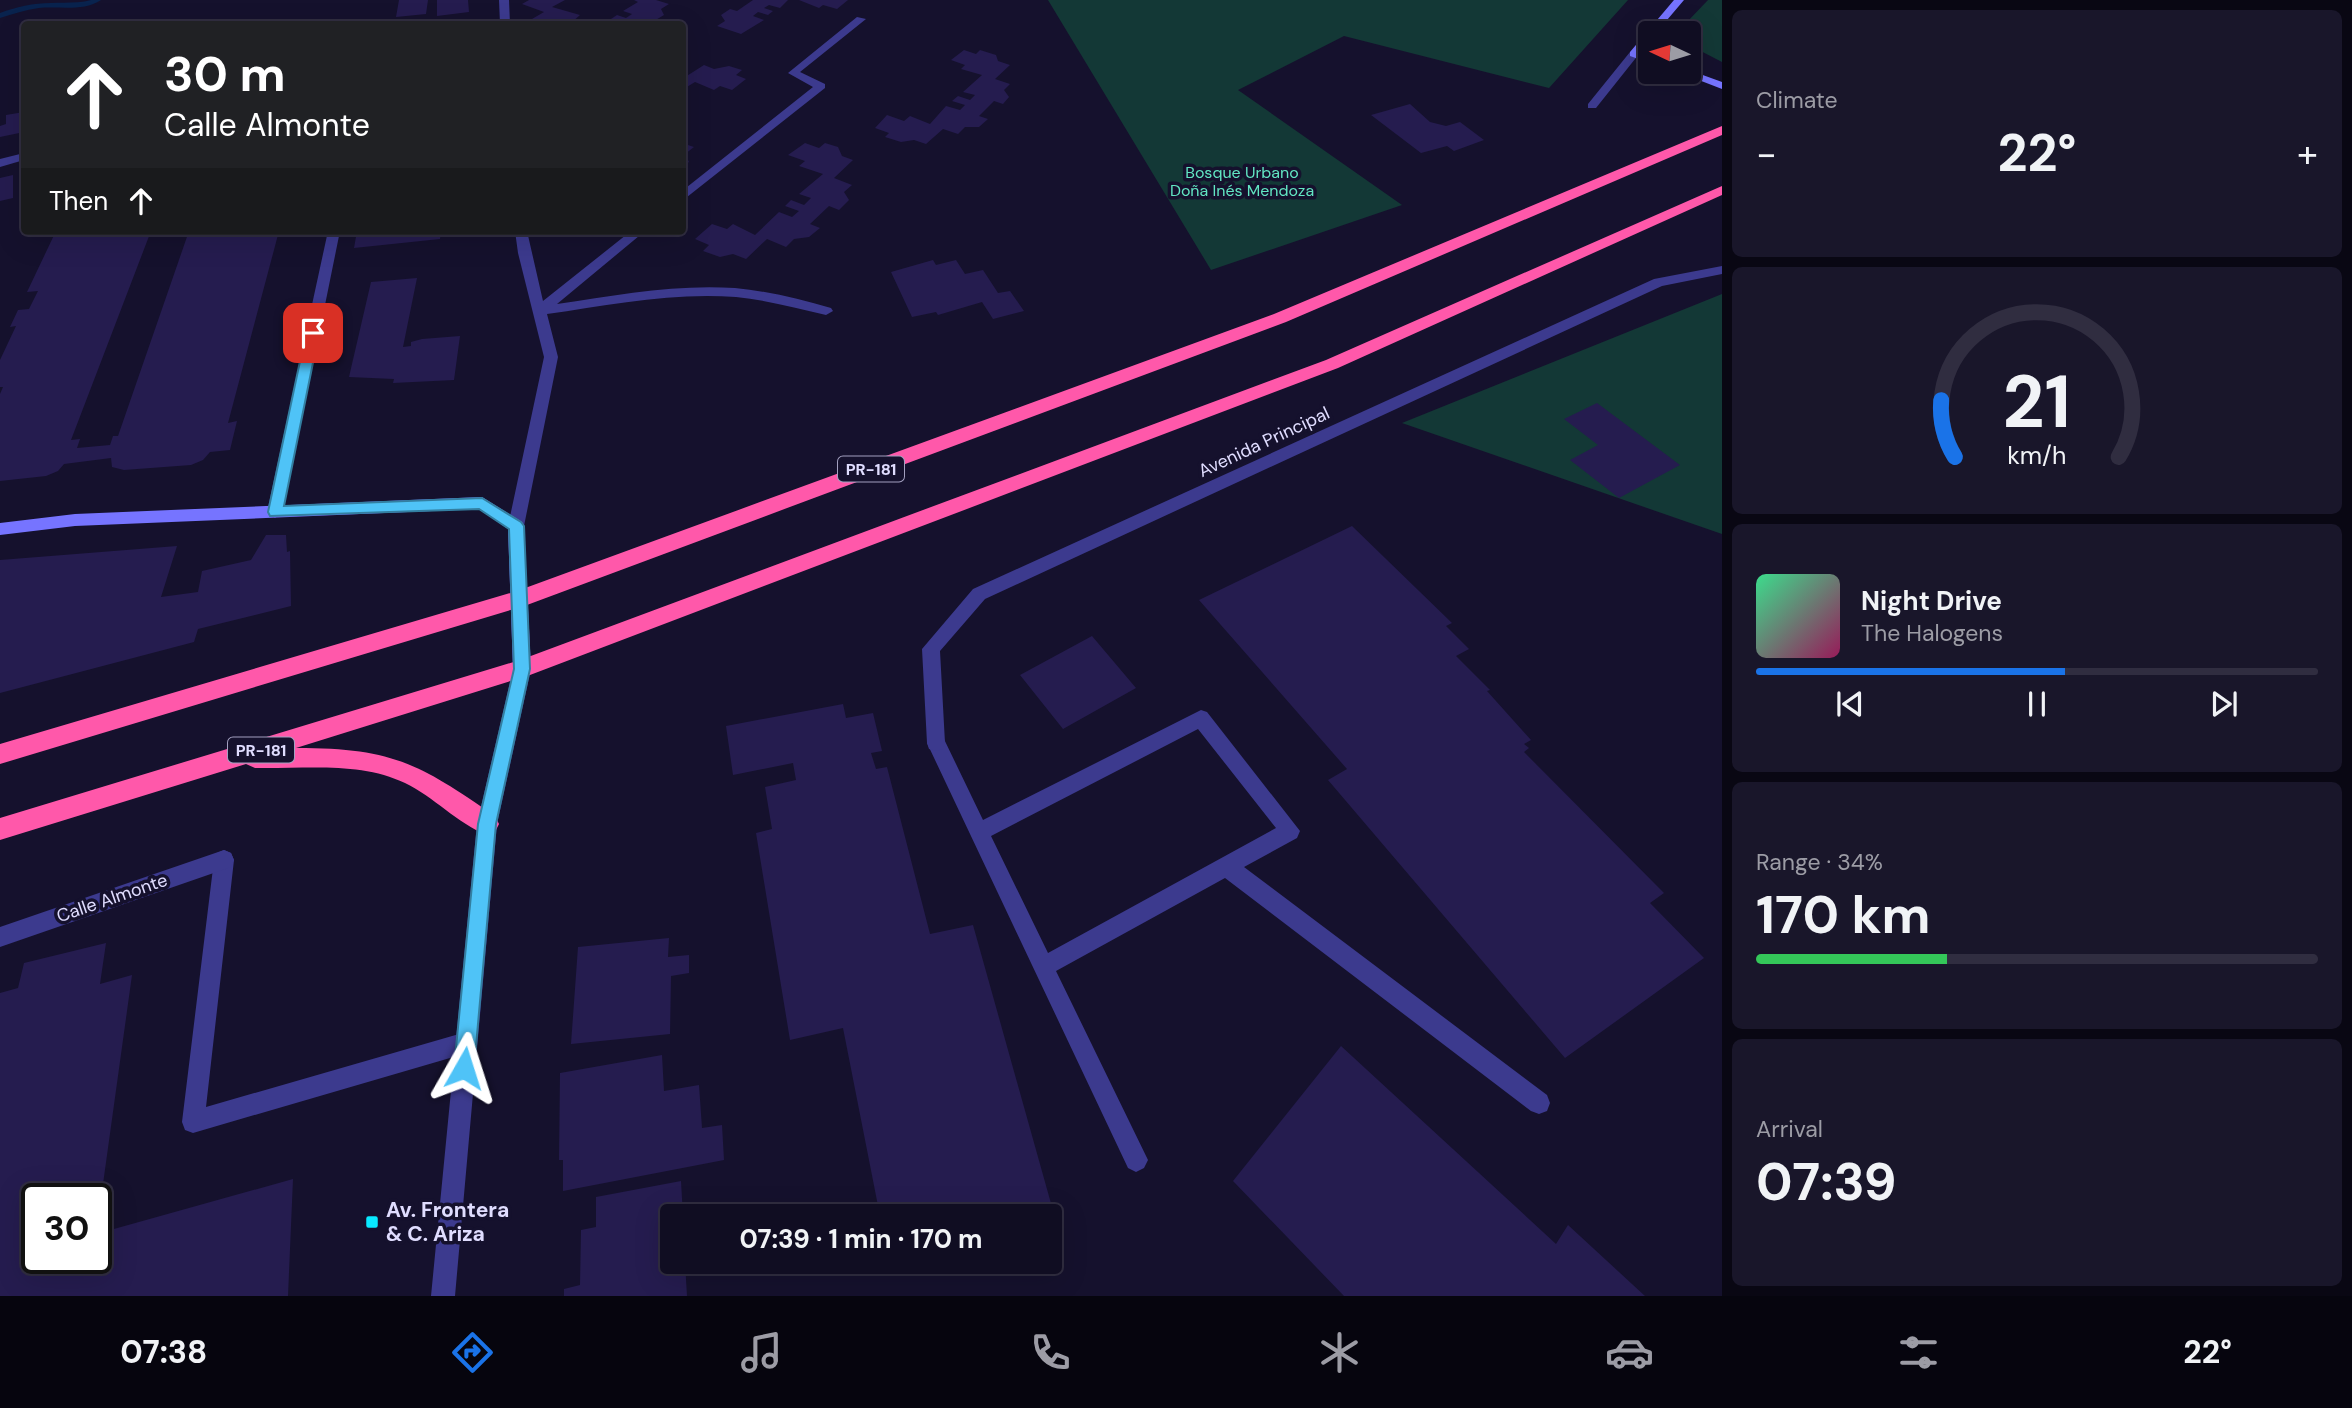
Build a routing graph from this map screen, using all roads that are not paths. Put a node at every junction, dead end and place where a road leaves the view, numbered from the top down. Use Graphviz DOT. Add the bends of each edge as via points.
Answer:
graph roads {
  1 [pos="504,0"];
  2 [pos="1679,0"];
  3 [pos="861,19"];
  4 [pos="505,21"];
  5 [pos="1662,21"];
  6 [pos="1638,49"];
  7 [pos="1634,54"];
  8 [pos="1638,56"];
  9 [pos="1701,78"];
  10 [pos="1722,86"];
  11 [pos="1592,106"];
  12 [pos="1722,130"];
  13 [pos="21,158"];
  14 [pos="0,163"];
  15 [pos="1722,190"];
  16 [pos="686,194"];
  17 [pos="333,235"];
  18 [pos="522,235"];
  19 [pos="634,235"];
  20 [pos="1722,270"];
  21 [pos="539,311"];
  22 [pos="826,311"];
  23 [pos="275,512"];
  24 [pos="516,526"];
  25 [pos="0,529"];
  26 [pos="520,599"];
  27 [pos="522,669"];
  28 [pos="0,754"];
  29 [pos="235,758"];
  30 [pos="487,824"];
  31 [pos="0,829"];
  32 [pos="980,831"];
  33 [pos="1226,866"];
  34 [pos="0,937"];
  35 [pos="1045,966"];
  36 [pos="466,1042"];
  37 [pos="1539,1103"];
  38 [pos="1136,1160"];
  39 [pos="443,1296"];
  1 -- 4 [label="street"];
  2 -- 5 [label="street"];
  3 -- 16 [label="street" via="793,73 821,86"];
  6 -- 7 [label="street"];
  7 -- 8 [label="street"];
  7 -- 11 [label="street"];
  9 -- 10 [label="street"];
  12 -- 26 [label="highway, PR-181" via="1280,318"];
  13 -- 14 [label="street"];
  15 -- 27 [label="highway, PR-181" via="1332,364"];
  17 -- 23 [label="street"];
  18 -- 21 [label="street"];
  19 -- 21 [label="street"];
  20 -- 32 [label="street, Avenida Principal" via="1659,282 979,594 931,649 936,743"];
  21 -- 22 [label="street" via="650,294 722,292"];
  21 -- 24 [label="street" via="551,358"];
  23 -- 24 [label="street" via="482,503"];
  23 -- 25 [label="street" via="75,520"];
  24 -- 26 [label="street"];
  26 -- 27 [label="street"];
  26 -- 28 [label="highway, PR-181"];
  27 -- 29 [label="highway, PR-181"];
  27 -- 30 [label="street"];
  29 -- 30 [label="highway" via="364,761 398,769"];
  29 -- 31 [label="highway, PR-181"];
  30 -- 36 [label="street"];
  32 -- 33 [label="street" via="1201,718 1290,831"];
  32 -- 35 [label="street"];
  33 -- 35 [label="street"];
  33 -- 37 [label="street"];
  34 -- 36 [label="street, Calle Almonte" via="224,860 192,1122"];
  35 -- 38 [label="street"];
  36 -- 39 [label="street"];
}
